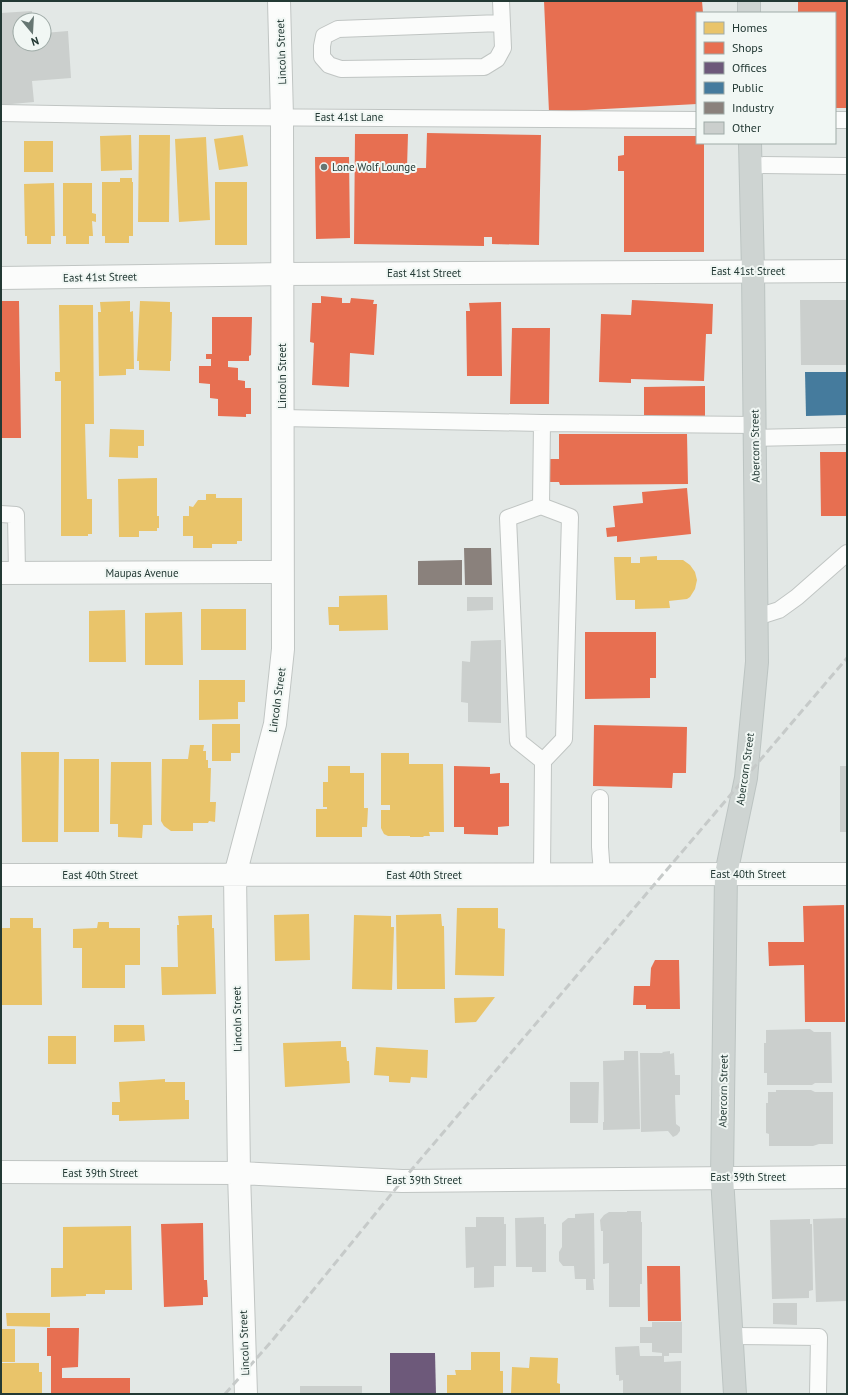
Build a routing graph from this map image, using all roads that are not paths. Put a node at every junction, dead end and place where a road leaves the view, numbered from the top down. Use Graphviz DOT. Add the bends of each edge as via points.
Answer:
graph roads {
  1 [pos="279,1"];
  2 [pos="501,1"];
  3 [pos="749,1"];
  4 [pos="749,12"];
  5 [pos="502,23"];
  6 [pos="1,113"];
  7 [pos="282,117"];
  8 [pos="696,120"];
  9 [pos="836,120"];
  10 [pos="847,120"];
  11 [pos="750,144"];
  12 [pos="751,165"];
  13 [pos="847,166"];
  14 [pos="753,271"];
  15 [pos="847,271"];
  16 [pos="283,274"];
  17 [pos="1,278"];
  18 [pos="282,418"];
  19 [pos="542,423"];
  20 [pos="755,432"];
  21 [pos="847,436"];
  22 [pos="541,506"];
  23 [pos="1,514"];
  24 [pos="847,553"];
  25 [pos="282,572"];
  26 [pos="9,573"];
  27 [pos="757,617"];
  28 [pos="543,761"];
  29 [pos="600,798"];
  30 [pos="542,874"];
  31 [pos="602,874"];
  32 [pos="726,874"];
  33 [pos="847,874"];
  34 [pos="1,875"];
  35 [pos="235,875"];
  36 [pos="1,1172"];
  37 [pos="239,1173"];
  38 [pos="847,1177"];
  39 [pos="722,1178"];
  40 [pos="732,1336"];
  41 [pos="246,1394"];
  42 [pos="735,1394"];
  43 [pos="818,1394"];
  1 -- 7 [label="street, Lincoln Street"];
  2 -- 5 [label="lane"];
  3 -- 4 [label="main road"];
  5 -- 5 [label="lane" via="338,29 324,36 322,57 330,65 341,69 484,67 497,59 503,48"];
  6 -- 7 [label="lane, East 41st Lane"];
  7 -- 8 [label="lane, East 41st Lane"];
  7 -- 16 [label="street, Lincoln Street"];
  9 -- 10 [label="lane"];
  11 -- 12 [label="main road, Abercorn Street"];
  12 -- 13 [label="lane"];
  12 -- 14 [label="main road, Abercorn Street"];
  14 -- 15 [label="street, East 41st Street"];
  14 -- 16 [label="street, East 41st Street"];
  14 -- 20 [label="main road, Abercorn Street"];
  16 -- 17 [label="street, East 41st Street"];
  16 -- 18 [label="street, Lincoln Street"];
  18 -- 19 [label="lane"];
  18 -- 25 [label="street, Lincoln Street"];
  19 -- 20 [label="lane"];
  19 -- 22 [label="lane"];
  20 -- 21 [label="lane"];
  20 -- 27 [label="main road, Abercorn Street"];
  22 -- 28 [label="lane" via="570,518 564,739"];
  22 -- 28 [label="lane" via="508,518 518,741"];
  23 -- 26 [label="lane" via="16,515"];
  24 -- 27 [label="lane" via="779,610"];
  25 -- 26 [label="street, Maupas Avenue"];
  25 -- 35 [label="street, Lincoln Street" via="283,649 275,724"];
  27 -- 32 [label="main road, Abercorn Street" via="757,662 746,778"];
  28 -- 30 [label="lane"];
  29 -- 31 [label="lane"];
  30 -- 31 [label="street, East 40th Street"];
  30 -- 35 [label="street, East 40th Street"];
  31 -- 32 [label="street, East 40th Street"];
  32 -- 33 [label="street, East 40th Street"];
  32 -- 39 [label="main road, Abercorn Street"];
  34 -- 35 [label="street, East 40th Street"];
  35 -- 37 [label="street, Lincoln Street"];
  36 -- 37 [label="street, East 39th Street"];
  37 -- 39 [label="street, East 39th Street" via="402,1180"];
  37 -- 41 [label="street, Lincoln Street"];
  38 -- 39 [label="street, East 39th Street"];
  39 -- 40 [label="main road, Abercorn Street"];
  40 -- 42 [label="main road, Abercorn Street"];
  40 -- 43 [label="lane" via="819,1337"];
}
